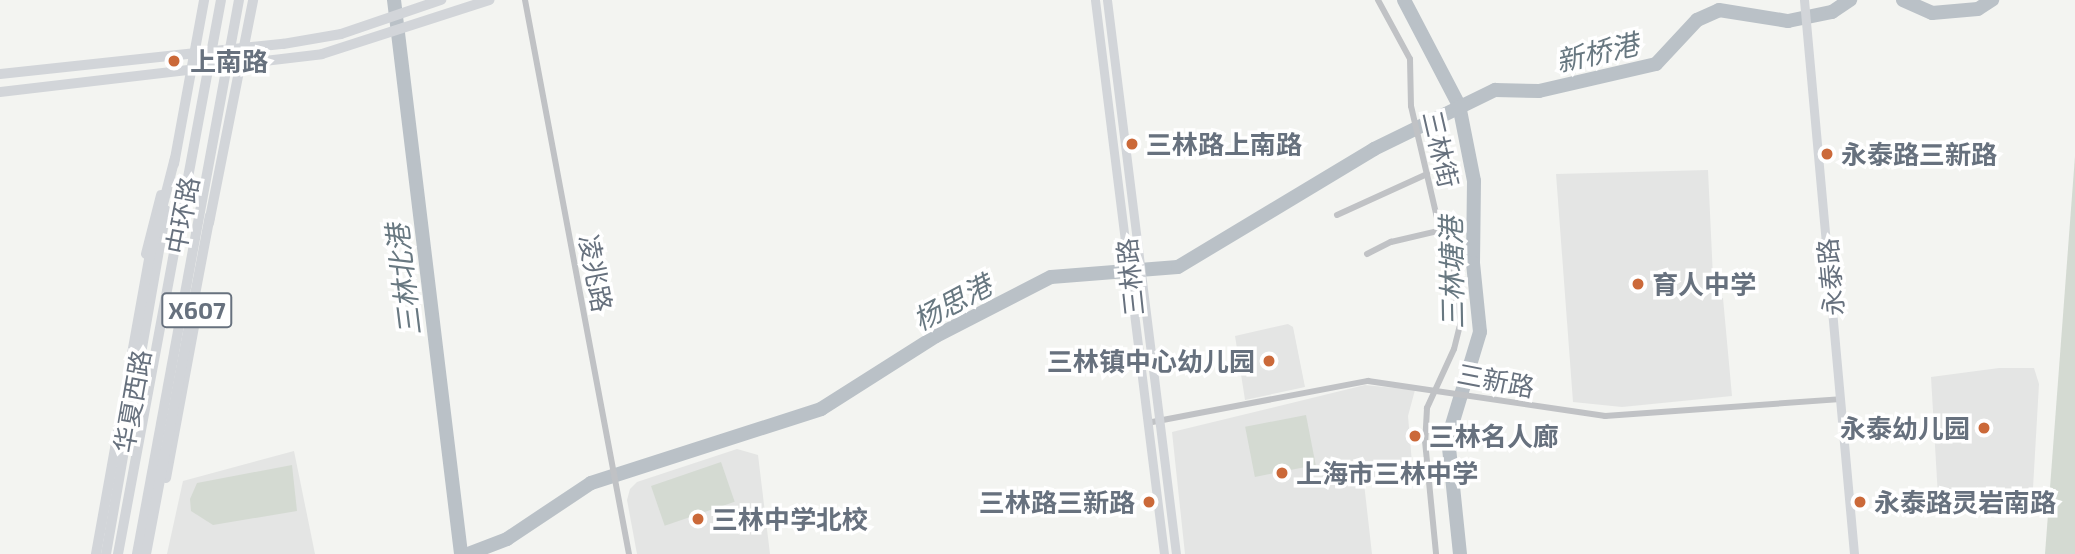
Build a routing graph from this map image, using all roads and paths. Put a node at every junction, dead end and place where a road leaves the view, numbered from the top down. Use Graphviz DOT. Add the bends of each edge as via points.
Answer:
graph roads {
  1 [pos="203,0"];
  2 [pos="221,0"];
  3 [pos="239,0"];
  4 [pos="247,0"];
  5 [pos="253,0"];
  6 [pos="440,0"];
  7 [pos="489,0"];
  8 [pos="525,0"];
  9 [pos="1095,0"];
  10 [pos="1107,0"];
  11 [pos="1378,0"];
  12 [pos="1804,0"];
  13 [pos="244,48"];
  14 [pos="194,54"];
  15 [pos="240,66"];
  16 [pos="190,73"];
  17 [pos="0,74"];
  18 [pos="0,92"];
  19 [pos="175,158"];
  20 [pos="1427,174"];
  21 [pos="1337,215"];
  22 [pos="211,216"];
  23 [pos="1442,230"];
  24 [pos="1367,254"];
  25 [pos="1438,389"];
  26 [pos="1840,399"];
  27 [pos="1158,420"];
  28 [pos="1147,423"];
  29 [pos="97,554"];
  30 [pos="106,554"];
  31 [pos="118,554"];
  32 [pos="136,554"];
  33 [pos="148,554"];
  34 [pos="629,554"];
  35 [pos="1164,554"];
  36 [pos="1176,554"];
  37 [pos="1436,554"];
  38 [pos="1854,554"];
  1 -- 14 [label="main road, 华夏西路 / X607"];
  2 -- 31 [label="highway, 中环路"];
  3 -- 32 [label="highway, 中环路"];
  4 -- 13 [label="main road, 华夏西路"];
  5 -- 13 [label="main road, 华夏西路 / X607"];
  6 -- 13 [label="main road" via="341,34"];
  7 -- 15 [label="main road" via="321,54"];
  8 -- 34 [label="street, 凌兆路"];
  9 -- 28 [label="main road, 三林路"];
  10 -- 27 [label="main road, 三林路"];
  11 -- 20 [label="street, 三林街" via="1408,52"];
  12 -- 26 [label="main road, 永泰路"];
  13 -- 14 [label="main road"];
  13 -- 15 [label="main road, 华夏西路 / X607"];
  14 -- 16 [label="main road, 华夏西路 / X607"];
  14 -- 17 [label="main road"];
  15 -- 16 [label="main road"];
  15 -- 22 [label="main road, 华夏西路 / X607"];
  16 -- 18 [label="main road"];
  16 -- 19 [label="main road, 华夏西路 / X607"];
  19 -- 29 [label="highway" via="149,259"];
  19 -- 29 [label="main road" via="151,222"];
  19 -- 30 [label="main road, 华夏西路 / X607"];
  20 -- 21 [label="street"];
  20 -- 23 [label="street, 三林街"];
  22 -- 33 [label="highway"];
  22 -- 33 [label="main road, 华夏西路 / X607" via="190,358"];
  23 -- 24 [label="street" via="1391,242"];
  23 -- 25 [label="street, 三林街" via="1461,326"];
  25 -- 26 [label="street, 三新路" via="1529,407 1629,417"];
  25 -- 27 [label="street, 三新路" via="1368,381"];
  25 -- 37 [label="street, 三林街" via="1427,408 1425,441"];
  26 -- 38 [label="main road, 永泰路"];
  27 -- 28 [label="street, 三新路"];
  27 -- 36 [label="main road, 三林路"];
  28 -- 35 [label="main road, 三林路"];
}
